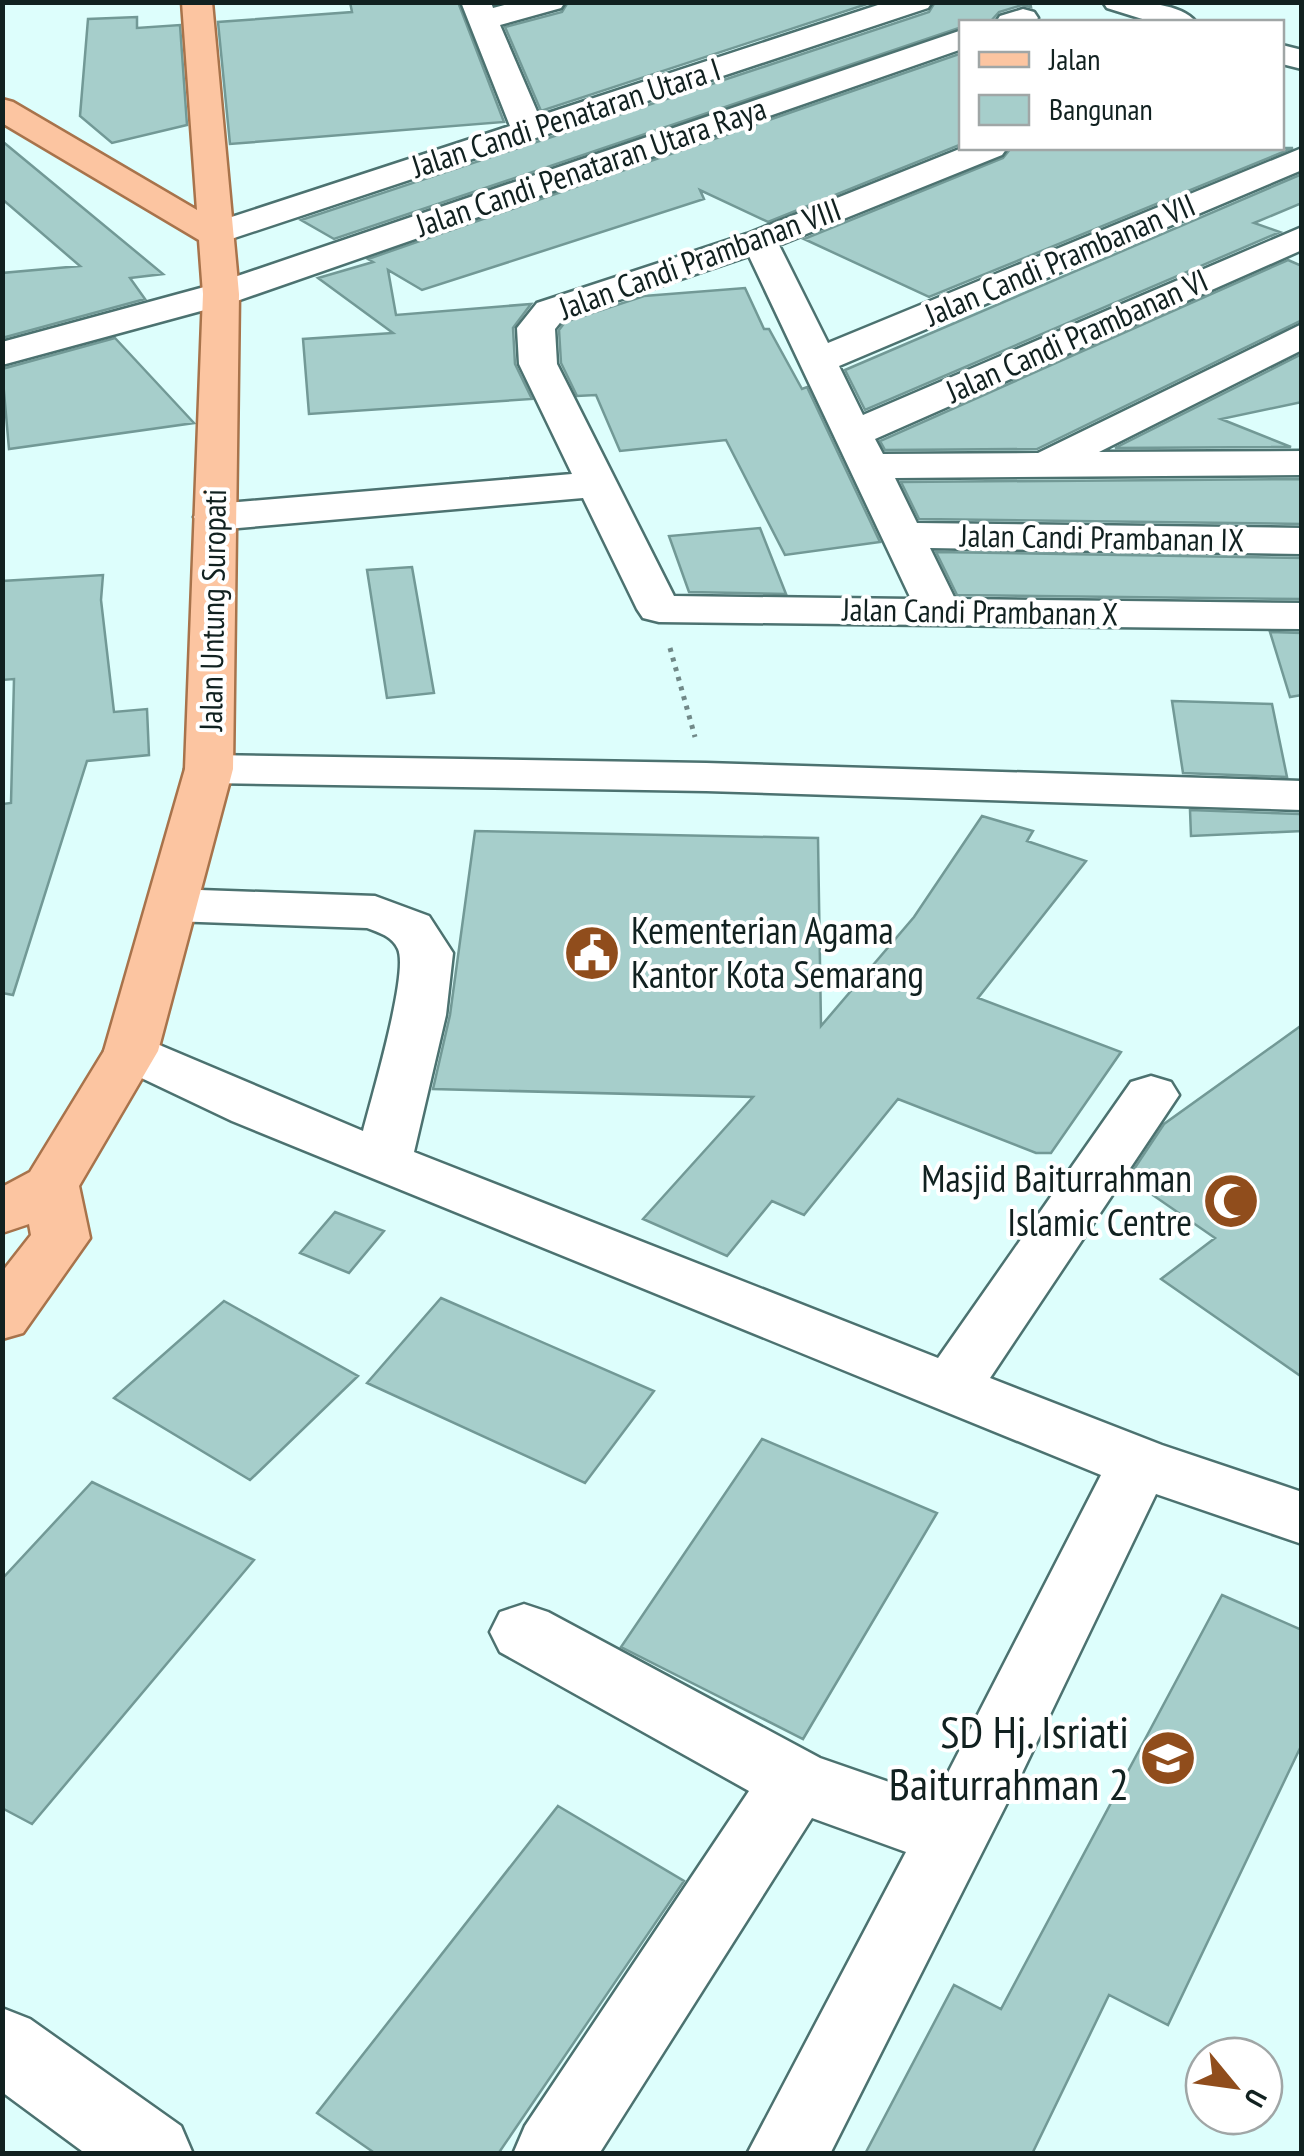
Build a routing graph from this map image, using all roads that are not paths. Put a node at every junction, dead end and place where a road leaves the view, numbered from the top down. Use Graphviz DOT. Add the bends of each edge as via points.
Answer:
graph roads {
  1 [pos="198,2"];
  2 [pos="551,2"];
  3 [pos="918,2"];
  4 [pos="1117,2"];
  5 [pos="481,12"];
  6 [pos="1175,20"];
  7 [pos="959,41"];
  8 [pos="2,109"];
  9 [pos="528,130"];
  10 [pos="985,150"];
  11 [pos="1302,158"];
  12 [pos="214,234"];
  13 [pos="1302,237"];
  14 [pos="759,240"];
  15 [pos="221,294"];
  16 [pos="1302,335"];
  17 [pos="2,354"];
  18 [pos="818,361"];
  19 [pos="860,450"];
  20 [pos="1302,463"];
  21 [pos="1043,465"];
  22 [pos="600,484"];
  23 [pos="215,517"];
  24 [pos="902,535"];
  25 [pos="1302,541"];
  26 [pos="659,610"];
  27 [pos="938,611"];
  28 [pos="1302,616"];
  29 [pos="209,769"];
  30 [pos="1302,796"];
  31 [pos="172,904"];
  32 [pos="131,1051"];
  33 [pos="1151,1095"];
  34 [pos="384,1159"];
  35 [pos="26,1199"];
  36 [pos="2,1317"];
  37 [pos="951,1387"];
  38 [pos="1139,1464"];
  39 [pos="1302,1518"];
  40 [pos="524,1632"];
  41 [pos="796,1780"];
  42 [pos="950,1836"];
  43 [pos="2,2045"];
  44 [pos="153,2154"];
  45 [pos="553,2154"];
  46 [pos="787,2154"];
  1 -- 12 [label="main road, Jalan Untung Suropati"];
  2 -- 5 [label="street"];
  3 -- 9 [label="street, Jalan Candi Penataran Utara I"];
  4 -- 6 [label="street"];
  5 -- 9 [label="street"];
  7 -- 15 [label="street, Jalan Candi Penataran Utara Raya"];
  8 -- 12 [label="main road"];
  9 -- 12 [label="street, Jalan Candi Penataran Utara I"];
  10 -- 14 [label="street, Jalan Candi Prambanan VIII"];
  11 -- 18 [label="street, Jalan Candi Prambanan VII"];
  12 -- 15 [label="main road, Jalan Untung Suropati"];
  13 -- 19 [label="street, Jalan Candi Prambanan VI"];
  14 -- 18 [label="street, Jalan Candi Prambanan IX"];
  14 -- 22 [label="street, Jalan Candi Prambanan VIII" via="572,302 550,311 536,328 538,364"];
  15 -- 17 [label="street, Jalan Candi Penataran Utara Raya"];
  15 -- 23 [label="main road, Jalan Untung Suropati"];
  16 -- 21 [label="street"];
  18 -- 19 [label="street, Jalan Candi Prambanan IX"];
  19 -- 21 [label="street"];
  19 -- 24 [label="street, Jalan Candi Prambanan IX"];
  20 -- 21 [label="street"];
  22 -- 23 [label="street"];
  22 -- 26 [label="street, Jalan Candi Prambanan VIII"];
  23 -- 29 [label="main road, Jalan Untung Suropati"];
  24 -- 25 [label="street, Jalan Candi Prambanan IX"];
  24 -- 27 [label="street, Jalan Candi Prambanan IX"];
  26 -- 27 [label="street, Jalan Candi Prambanan X"];
  27 -- 28 [label="street, Jalan Candi Prambanan X"];
  29 -- 30 [label="street"];
  29 -- 31 [label="main road, Jalan Untung Suropati"];
  31 -- 32 [label="main road, Jalan Untung Suropati"];
  31 -- 34 [label="street" via="375,912 411,927 427,953"];
  32 -- 34 [label="street"];
  32 -- 35 [label="main road, Jalan Untung Suropati"];
  33 -- 37 [label="street"];
  34 -- 37 [label="street"];
  35 -- 36 [label="main road, Jalan Untung Suropati" via="61,1238"];
  37 -- 38 [label="street"];
  38 -- 39 [label="street"];
  38 -- 42 [label="street"];
  40 -- 41 [label="street"];
  41 -- 42 [label="street"];
  41 -- 45 [label="street"];
  42 -- 46 [label="street"];
  43 -- 44 [label="street"];
}
